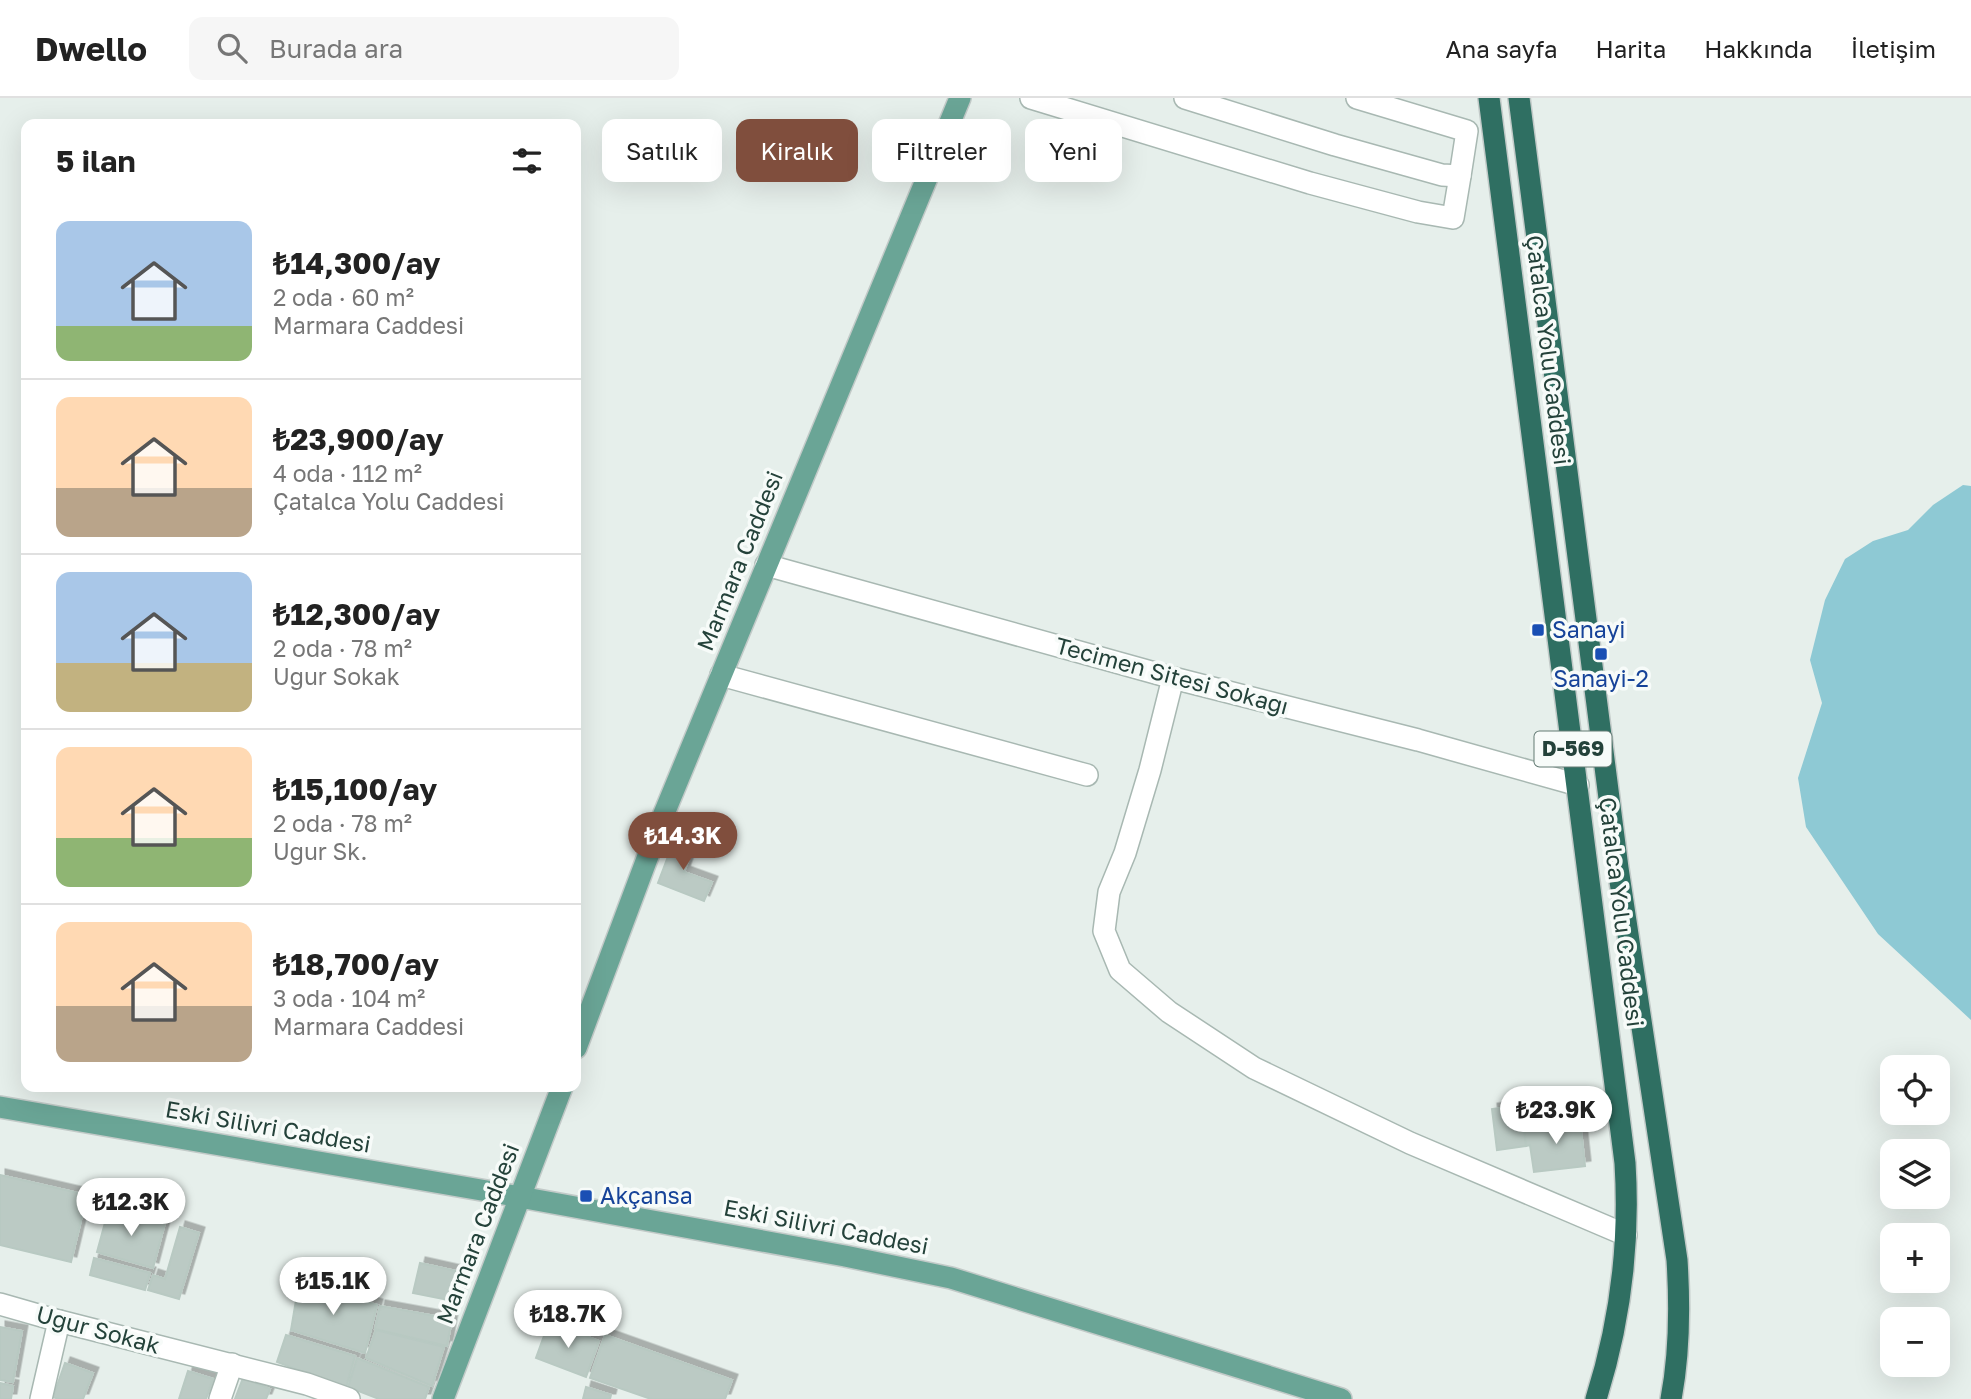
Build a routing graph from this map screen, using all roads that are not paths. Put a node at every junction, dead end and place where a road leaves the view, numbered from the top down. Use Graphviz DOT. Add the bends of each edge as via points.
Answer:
graph roads {
  1 [pos="960,98"];
  2 [pos="1031,98"];
  3 [pos="1185,98"];
  4 [pos="1357,98"];
  5 [pos="1489,98"];
  6 [pos="1519,98"];
  7 [pos="1460,176"];
  8 [pos="766,565"];
  9 [pos="721,675"];
  10 [pos="1173,678"];
  11 [pos="1087,775"];
  12 [pos="1578,785"];
  13 [pos="581,1034"];
  14 [pos="560,1092"];
  15 [pos="0,1107"];
  16 [pos="521,1198"];
  17 [pos="1626,1235"];
  18 [pos="0,1304"];
  19 [pos="59,1321"];
  20 [pos="232,1364"];
  21 [pos="304,1392"];
  22 [pos="1675,1394"];
  23 [pos="41,1399"];
  24 [pos="220,1399"];
  25 [pos="349,1399"];
  26 [pos="443,1399"];
  27 [pos="1341,1399"];
  28 [pos="1596,1399"];
  1 -- 8 [label="main road, Marmara Caddesi"];
  2 -- 7 [label="street" via="1418,212 1453,218"];
  3 -- 7 [label="street" via="1335,145"];
  4 -- 7 [label="street" via="1467,131"];
  5 -- 12 [label="highway, Çatalca Yolu Caddesi / D-569"];
  6 -- 22 [label="highway, Çatalca Yolu Caddesi / D-569" via="1618,868 1676,1260 1680,1311"];
  8 -- 9 [label="main road, Marmara Caddesi"];
  8 -- 10 [label="street, Tecimen Sitesi Sokağı"];
  9 -- 11 [label="street"];
  9 -- 13 [label="main road, Marmara Caddesi" via="629,901"];
  10 -- 12 [label="street, Tecimen Sitesi Sokağı"];
  10 -- 17 [label="street" via="1150,770 1109,892 1104,931 1120,970 1169,1012 1254,1068 1410,1143"];
  12 -- 17 [label="highway, Çatalca Yolu Caddesi / D-569" via="1622,1129"];
  14 -- 16 [label="main road, Marmara Caddesi"];
  15 -- 16 [label="main road, Eski Silivri Caddesi"];
  16 -- 26 [label="main road, Marmara Caddesi"];
  16 -- 27 [label="main road, Eski Silivri Caddesi" via="951,1278"];
  17 -- 28 [label="highway, Çatalca Yolu Caddesi / D-569" via="1622,1285"];
  18 -- 19 [label="street, Uğur Sokak"];
  19 -- 20 [label="street, Uğur Sokak"];
  19 -- 23 [label="street"];
  20 -- 21 [label="street, Uğur Sokak"];
  20 -- 24 [label="street"];
  21 -- 25 [label="street, Uğur Sokak"];
}
